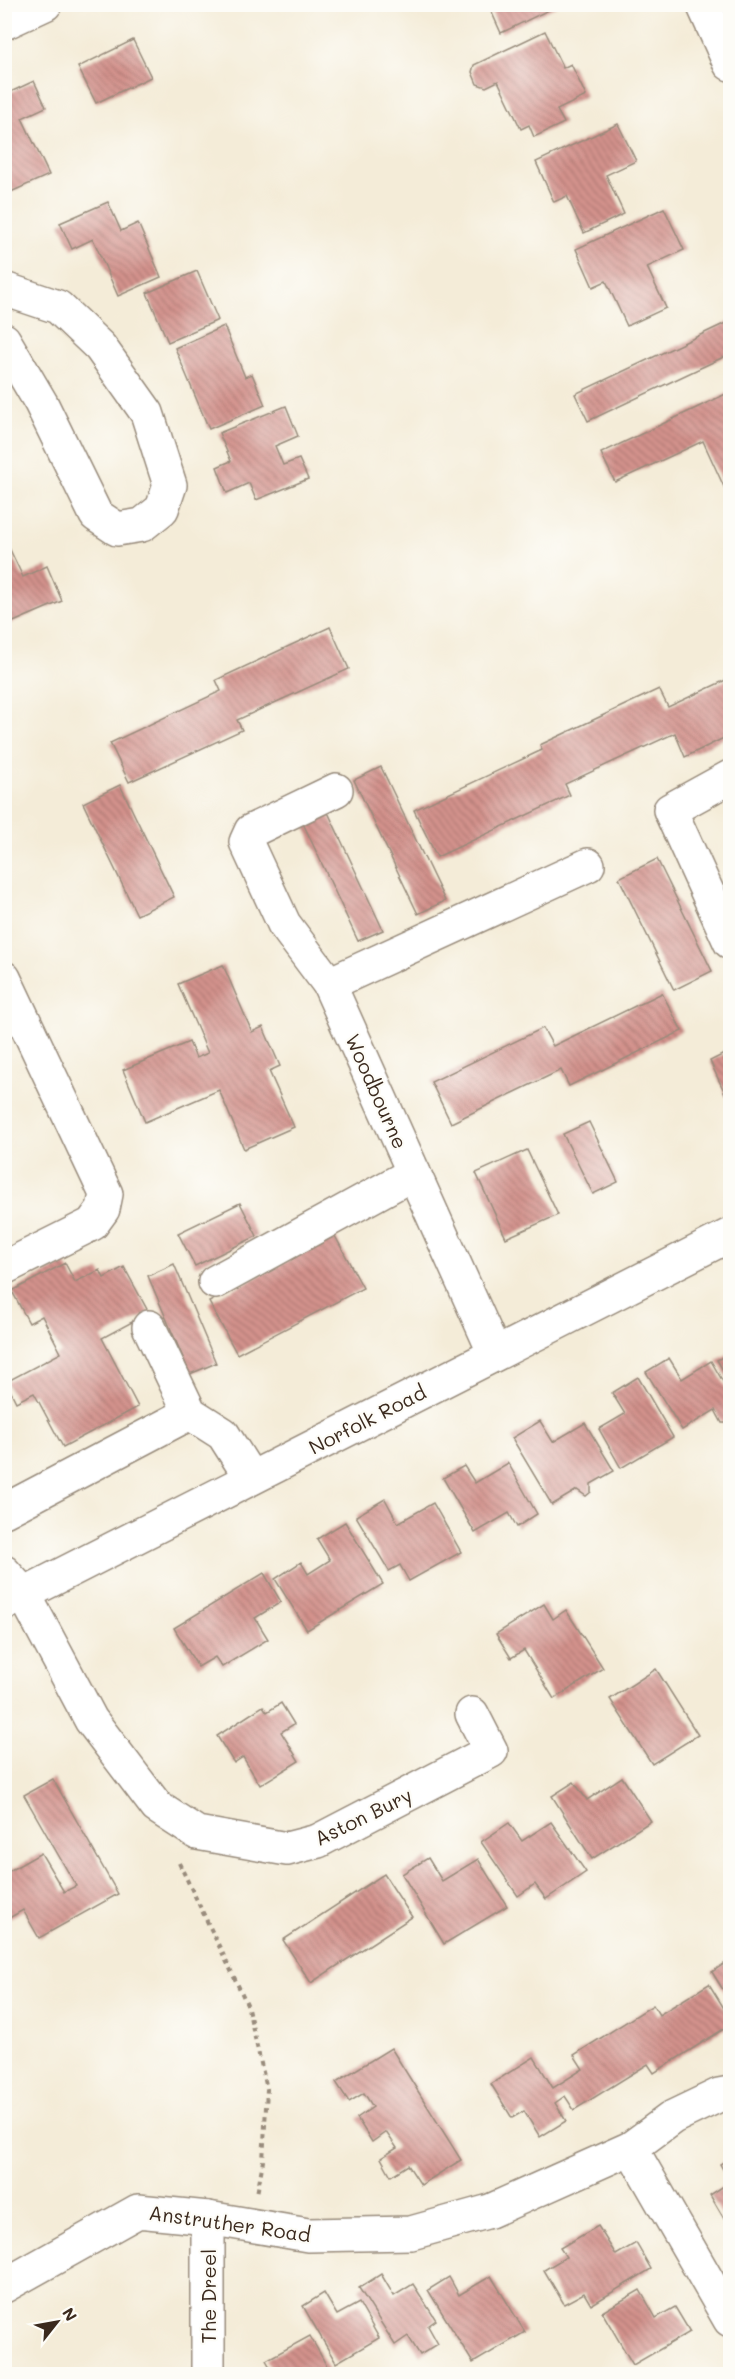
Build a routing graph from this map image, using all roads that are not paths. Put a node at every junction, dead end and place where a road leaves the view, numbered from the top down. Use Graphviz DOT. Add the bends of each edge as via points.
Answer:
graph roads {
  1 [pos="45,4"];
  2 [pos="703,4"];
  3 [pos="4,23"];
  4 [pos="730,64"];
  5 [pos="4,289"];
  6 [pos="4,340"];
  7 [pos="730,777"];
  8 [pos="336,790"];
  9 [pos="588,865"];
  10 [pos="730,942"];
  11 [pos="4,978"];
  12 [pos="329,984"];
  13 [pos="414,1173"];
  14 [pos="730,1234"];
  15 [pos="4,1268"];
  16 [pos="215,1282"];
  17 [pos="148,1327"];
  18 [pos="495,1354"];
  19 [pos="190,1413"];
  20 [pos="251,1478"];
  21 [pos="4,1511"];
  22 [pos="11,1590"];
  23 [pos="472,1714"];
  24 [pos="730,2093"];
  25 [pos="631,2148"];
  26 [pos="208,2218"];
  27 [pos="4,2286"];
  28 [pos="730,2320"];
  29 [pos="208,2374"];
  1 -- 3 [label="street"];
  2 -- 4 [label="street"];
  5 -- 6 [label="street" via="58,307 100,347 147,413 170,485 162,509 142,525 117,529 96,515 41,403"];
  7 -- 10 [label="street" via="670,810"];
  8 -- 12 [label="street, Woodbourne" via="251,831 246,842 284,924"];
  9 -- 12 [label="street"];
  11 -- 15 [label="street" via="106,1194 103,1209 92,1224"];
  12 -- 13 [label="street, Woodbourne"];
  13 -- 16 [label="street"];
  13 -- 18 [label="street, Woodbourne"];
  14 -- 18 [label="street, Norfolk Road"];
  17 -- 19 [label="street"];
  18 -- 20 [label="street, Norfolk Road"];
  19 -- 20 [label="street" via="223,1434"];
  19 -- 21 [label="street"];
  20 -- 22 [label="street, Norfolk Road"];
  22 -- 23 [label="street, Aston Bury" via="91,1720 156,1807 197,1833 287,1849 318,1841 491,1751"];
  24 -- 25 [label="street, Anstruther Road" via="674,2117"];
  25 -- 26 [label="street, Anstruther Road" via="490,2211 411,2233 308,2235"];
  25 -- 28 [label="street"];
  26 -- 27 [label="street, Anstruther Road" via="138,2211"];
  26 -- 29 [label="street, The Dreel"];
}
